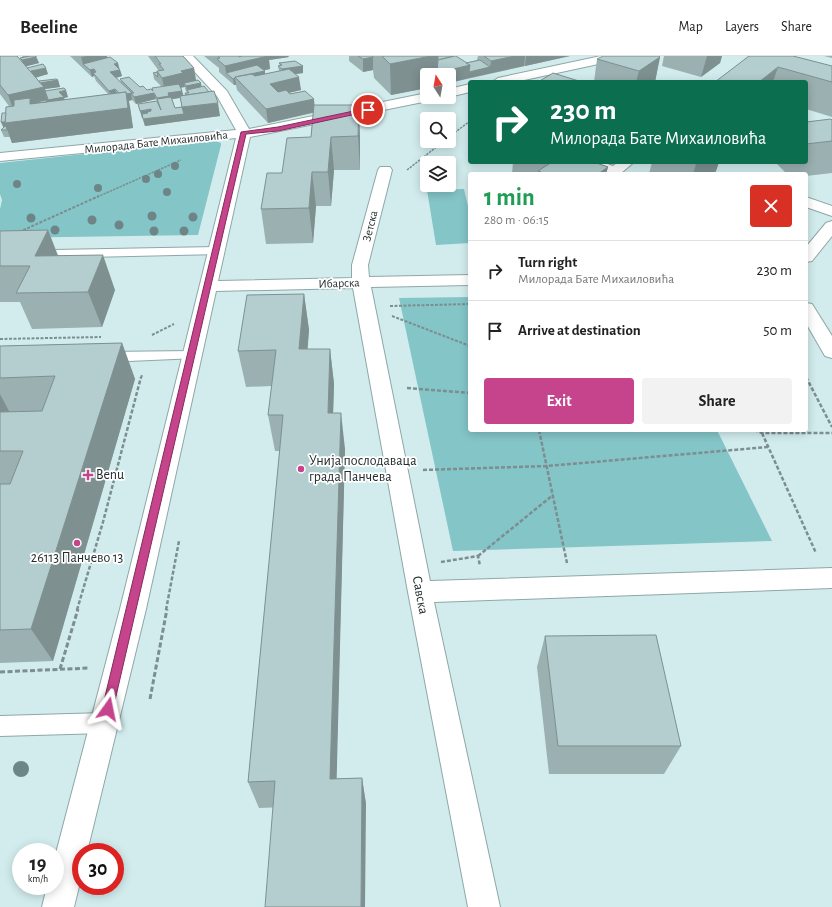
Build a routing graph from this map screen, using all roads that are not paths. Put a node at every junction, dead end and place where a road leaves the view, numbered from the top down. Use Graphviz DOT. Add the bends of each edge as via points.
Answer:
graph roads {
  1 [pos="186,56"];
  2 [pos="617,56"];
  3 [pos="511,80"];
  4 [pos="468,88"];
  5 [pos="456,91"];
  6 [pos="420,99"];
  7 [pos="244,132"];
  8 [pos="0,157"];
  9 [pos="593,164"];
  10 [pos="625,164"];
  11 [pos="385,170"];
  12 [pos="617,172"];
  13 [pos="808,203"];
  14 [pos="832,211"];
  15 [pos="832,226"];
  16 [pos="216,251"];
  17 [pos="0,255"];
  18 [pos="808,255"];
  19 [pos="468,280"];
  20 [pos="361,282"];
  21 [pos="208,286"];
  22 [pos="808,311"];
  23 [pos="832,352"];
  24 [pos="192,355"];
  25 [pos="93,358"];
  26 [pos="830,578"];
  27 [pos="420,592"];
  28 [pos="105,723"];
  29 [pos="0,726"];
  30 [pos="58,907"];
  31 [pos="484,907"];
  1 -- 7 [label="street" via="222,94"];
  2 -- 3 [label="street"];
  4 -- 5 [label="street"];
  6 -- 7 [label="street, Милорада Бате Михаиловића" via="278,129"];
  7 -- 8 [label="street, Милорада Бате Михаиловића"];
  7 -- 16 [label="street"];
  9 -- 12 [label="street"];
  10 -- 12 [label="street"];
  11 -- 20 [label="street, Зетска" via="360,265"];
  13 -- 14 [label="street"];
  15 -- 18 [label="street"];
  16 -- 17 [label="lane"];
  16 -- 21 [label="street"];
  19 -- 20 [label="street, Ибарска"];
  20 -- 21 [label="street, Ибарска"];
  20 -- 27 [label="street, Савска"];
  21 -- 24 [label="street"];
  22 -- 23 [label="street"];
  24 -- 25 [label="lane"];
  24 -- 28 [label="street"];
  26 -- 27 [label="street"];
  27 -- 31 [label="street, Савска"];
  28 -- 29 [label="lane"];
  28 -- 30 [label="street"];
}
